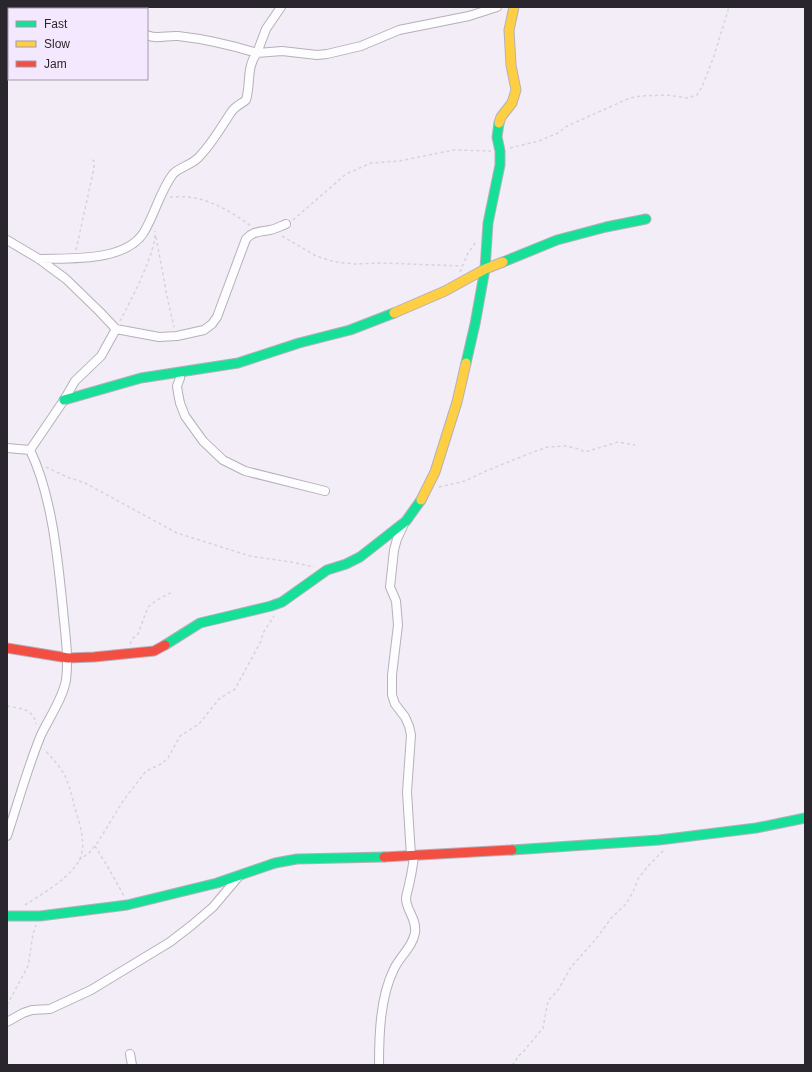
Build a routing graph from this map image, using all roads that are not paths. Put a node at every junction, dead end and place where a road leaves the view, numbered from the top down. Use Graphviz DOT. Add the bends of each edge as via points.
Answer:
graph roads {
  1 [pos="280,7"];
  2 [pos="497,7"];
  3 [pos="514,7"];
  4 [pos="148,35"];
  5 [pos="257,53"];
  6 [pos="646,219"];
  7 [pos="286,224"];
  8 [pos="7,240"];
  9 [pos="39,259"];
  10 [pos="485,269"];
  11 [pos="116,329"];
  12 [pos="179,372"];
  13 [pos="64,400"];
  14 [pos="7,448"];
  15 [pos="30,450"];
  16 [pos="325,491"];
  17 [pos="406,521"];
  18 [pos="7,648"];
  19 [pos="68,658"];
  20 [pos="805,819"];
  21 [pos="7,836"];
  22 [pos="413,856"];
  23 [pos="240,875"];
  24 [pos="11,916"];
  25 [pos="7,1022"];
  26 [pos="130,1054"];
  27 [pos="132,1065"];
  28 [pos="379,1065"];
  1 -- 5 [label="street" via="266,29"];
  2 -- 5 [label="street" via="469,16 399,30 360,46 327,54 282,51"];
  3 -- 10 [label="street" via="509,30 511,65 516,90 512,103 501,117 496,137 500,165 488,223"];
  4 -- 5 [label="street" via="158,38 187,37"];
  5 -- 9 [label="street" via="250,68 246,100 233,110 199,158 174,173 138,240 128,248 103,255"];
  6 -- 10 [label="street" via="557,240"];
  7 -- 11 [label="street" via="272,230 258,231 246,239 220,309 212,324 204,330 159,337"];
  8 -- 9 [label="street"];
  9 -- 11 [label="street" via="66,279"];
  10 -- 12 [label="street" via="419,304 350,330 238,363"];
  10 -- 17 [label="street" via="475,324 450,428 435,472 422,498"];
  11 -- 13 [label="street" via="101,356 75,381"];
  12 -- 13 [label="street" via="141,378"];
  12 -- 16 [label="street" via="177,386 185,416 203,441 223,460 245,471"];
  13 -- 15 [label="street"];
  14 -- 15 [label="street"];
  15 -- 19 [label="street" via="48,504"];
  17 -- 19 [label="street" via="360,557 327,570 282,602 200,623 154,651"];
  17 -- 22 [label="street" via="396,539 390,587 396,601 398,624 392,695 411,735 407,792"];
  18 -- 19 [label="street"];
  19 -- 21 [label="street" via="65,681 59,699 40,739"];
  20 -- 22 [label="street" via="659,840"];
  22 -- 23 [label="street" via="297,859 275,863"];
  22 -- 28 [label="street" via="406,897 414,918 415,933 410,946 394,970 386,992 380,1025"];
  23 -- 24 [label="street" via="127,905 40,916"];
  23 -- 25 [label="street" via="213,907 170,942 91,990 50,1009 32,1010"];
  26 -- 27 [label="street"];
}
